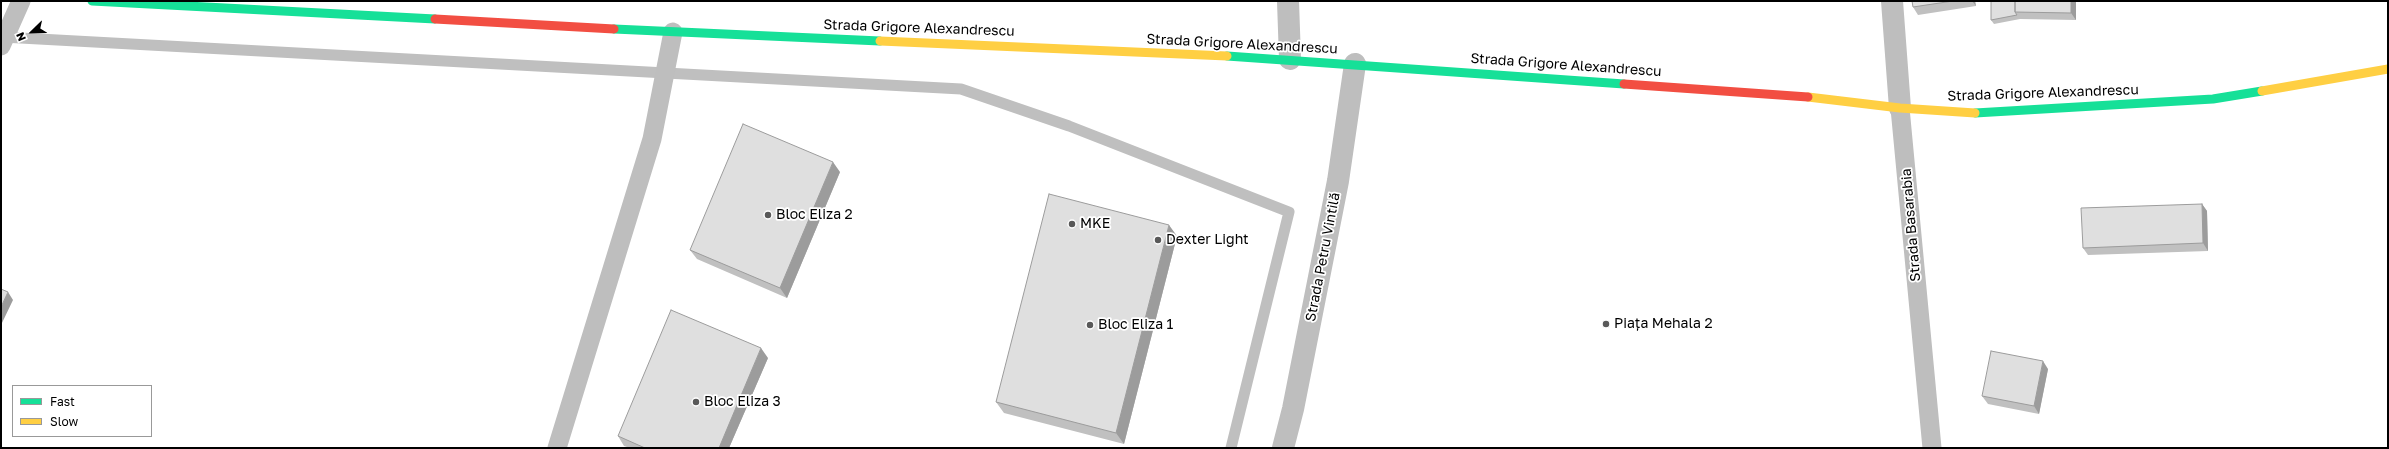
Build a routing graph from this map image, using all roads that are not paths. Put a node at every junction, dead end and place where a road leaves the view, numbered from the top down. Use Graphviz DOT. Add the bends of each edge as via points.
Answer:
graph roads {
  1 [pos="21,1"];
  2 [pos="92,1"];
  3 [pos="1288,1"];
  4 [pos="1892,1"];
  5 [pos="673,32"];
  6 [pos="1,46"];
  7 [pos="1290,59"];
  8 [pos="1355,64"];
  9 [pos="2388,69"];
  10 [pos="1900,108"];
  11 [pos="557,448"];
  12 [pos="1283,448"];
  13 [pos="1932,448"];
  1 -- 6 [label="lane"];
  2 -- 5 [label="street, Strada Grigore Alexandrescu"];
  3 -- 7 [label="street"];
  4 -- 10 [label="street, Strada Basarabia"];
  5 -- 7 [label="street, Strada Grigore Alexandrescu"];
  5 -- 11 [label="lane" via="652,139"];
  7 -- 8 [label="street, Strada Grigore Alexandrescu"];
  8 -- 10 [label="street, Strada Grigore Alexandrescu" via="1821,98"];
  8 -- 12 [label="street, Strada Petru Vintilă" via="1338,181"];
  9 -- 10 [label="street, Strada Grigore Alexandrescu" via="2213,99 1967,113"];
  10 -- 13 [label="lane, Strada Basarabia"];
}
